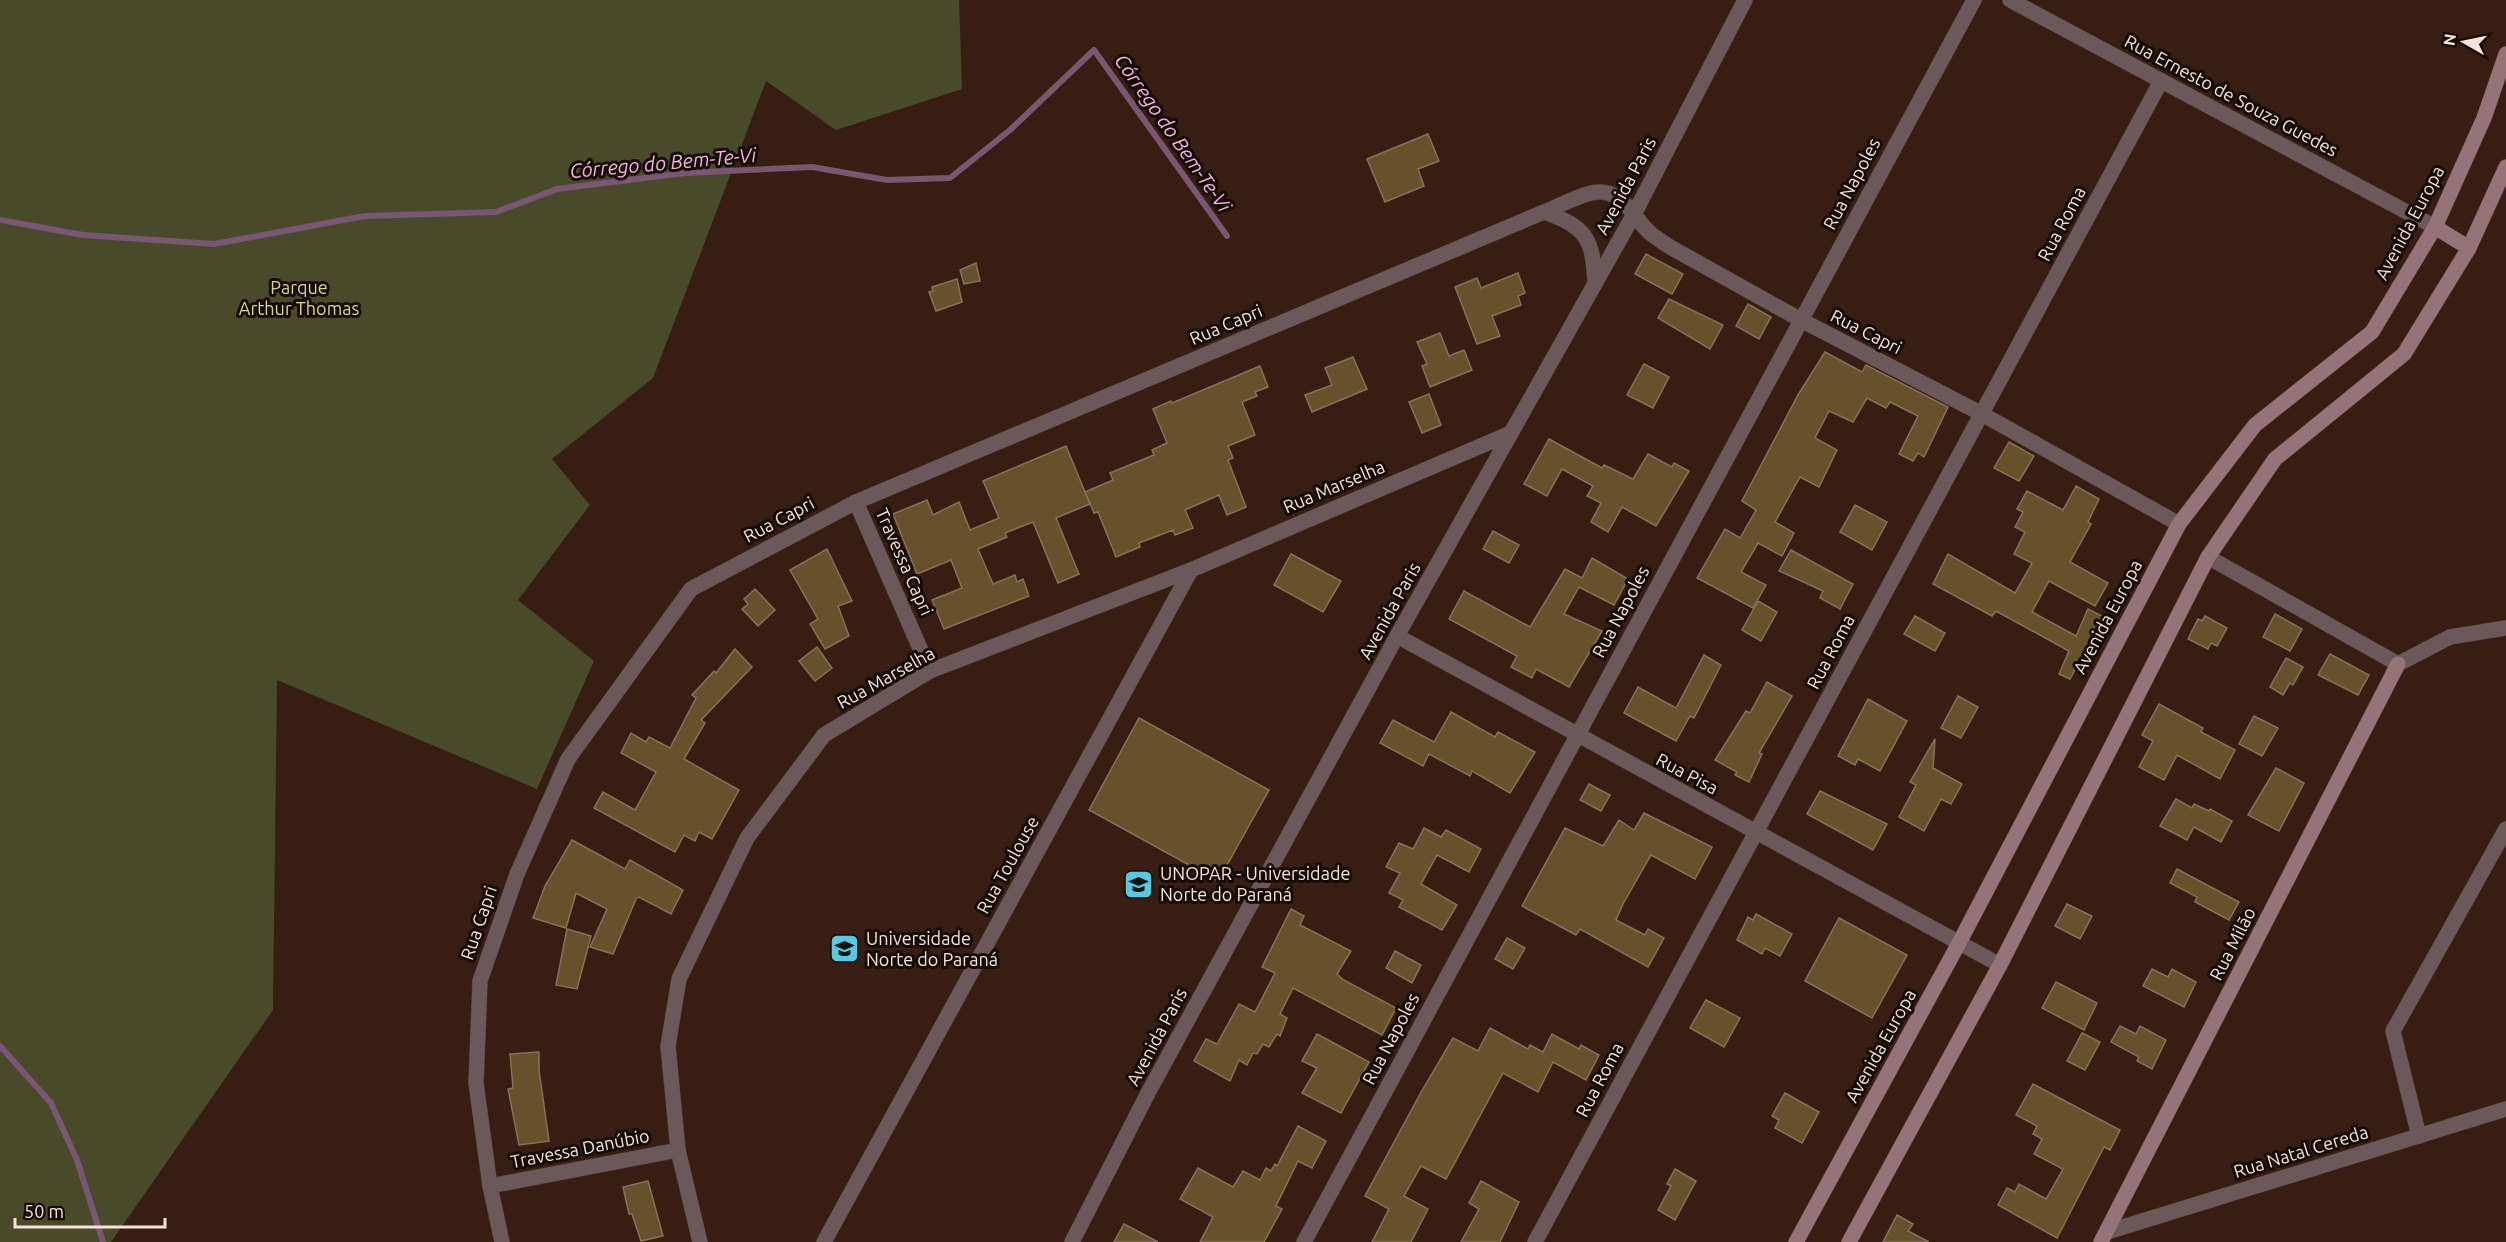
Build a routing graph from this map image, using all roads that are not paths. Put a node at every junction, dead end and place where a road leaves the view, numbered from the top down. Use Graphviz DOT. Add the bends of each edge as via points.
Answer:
graph roads {
  1 [pos="1745,0"];
  2 [pos="1974,0"];
  3 [pos="2010,0"];
  4 [pos="2506,54"];
  5 [pos="2162,81"];
  6 [pos="2506,167"];
  7 [pos="1544,212"];
  8 [pos="1633,216"];
  9 [pos="2435,227"];
  10 [pos="2469,248"];
  11 [pos="1596,285"];
  12 [pos="1801,320"];
  13 [pos="1982,414"];
  14 [pos="1511,433"];
  15 [pos="856,502"];
  16 [pos="2179,524"];
  17 [pos="2208,557"];
  18 [pos="1191,570"];
  19 [pos="2506,628"];
  20 [pos="1397,636"];
  21 [pos="2398,664"];
  22 [pos="930,671"];
  23 [pos="1576,736"];
  24 [pos="2506,829"];
  25 [pos="1756,833"];
  26 [pos="1959,944"];
  27 [pos="2000,965"];
  28 [pos="2506,1109"];
  29 [pos="2419,1136"];
  30 [pos="678,1150"];
  31 [pos="490,1186"];
  32 [pos="2104,1237"];
  33 [pos="502,1242"];
  34 [pos="700,1242"];
  35 [pos="824,1242"];
  36 [pos="1072,1242"];
  37 [pos="1304,1242"];
  38 [pos="1535,1242"];
  39 [pos="1796,1242"];
  40 [pos="1849,1242"];
  1 -- 8 [label="street, Avenida Paris"];
  2 -- 12 [label="street, Rua Napoles"];
  3 -- 5 [label="street, Rua Ernesto de Souza Guedes"];
  4 -- 9 [label="main road, Avenida Europa" via="2484,118"];
  5 -- 9 [label="street, Rua Ernesto de Souza Guedes"];
  5 -- 13 [label="street, Rua Roma"];
  6 -- 10 [label="main road"];
  7 -- 8 [label="street, Rua Capri" via="1591,193 1607,192 1625,201"];
  7 -- 11 [label="street" via="1578,227 1588,239 1594,255"];
  7 -- 15 [label="street, Rua Capri"];
  8 -- 11 [label="street, Avenida Paris"];
  8 -- 12 [label="street, Rua Capri" via="1670,247"];
  9 -- 10 [label="main road"];
  9 -- 16 [label="main road, Avenida Europa" via="2373,332 2255,425"];
  10 -- 17 [label="main road" via="2404,354 2275,459"];
  11 -- 14 [label="street, Avenida Paris"];
  12 -- 13 [label="street, Rua Capri"];
  12 -- 23 [label="street, Rua Napoles"];
  13 -- 16 [label="street, Rua Capri"];
  13 -- 25 [label="street, Rua Roma"];
  14 -- 18 [label="street, Rua Marselha"];
  14 -- 20 [label="street, Avenida Paris"];
  15 -- 22 [label="street, Travessa Capri"];
  15 -- 31 [label="street, Rua Capri" via="691,589 568,759 517,874 480,981 476,1083"];
  16 -- 26 [label="main road, Avenida Europa"];
  17 -- 21 [label="street"];
  17 -- 27 [label="main road"];
  18 -- 22 [label="street, Rua Marselha"];
  18 -- 35 [label="street, Rua Toulouse"];
  19 -- 21 [label="street" via="2450,637"];
  20 -- 23 [label="street, Rua Pisa"];
  20 -- 36 [label="street, Avenida Paris"];
  21 -- 32 [label="main road, Rua Milão"];
  22 -- 30 [label="street, Rua Marselha" via="824,735 747,838 679,979 668,1046"];
  23 -- 25 [label="street, Rua Pisa"];
  23 -- 37 [label="street, Rua Napoles"];
  24 -- 29 [label="street" via="2393,1031"];
  25 -- 26 [label="street, Rua Pisa"];
  25 -- 38 [label="street, Rua Roma"];
  26 -- 27 [label="street, Rua Pisa"];
  26 -- 39 [label="main road, Avenida Europa"];
  27 -- 40 [label="main road"];
  28 -- 29 [label="street, Rua Natal Cereda"];
  29 -- 32 [label="street, Rua Natal Cereda"];
  30 -- 31 [label="street, Travessa Danúbio"];
  30 -- 34 [label="street, Rua Marselha"];
  31 -- 33 [label="street, Rua Capri"];
}
